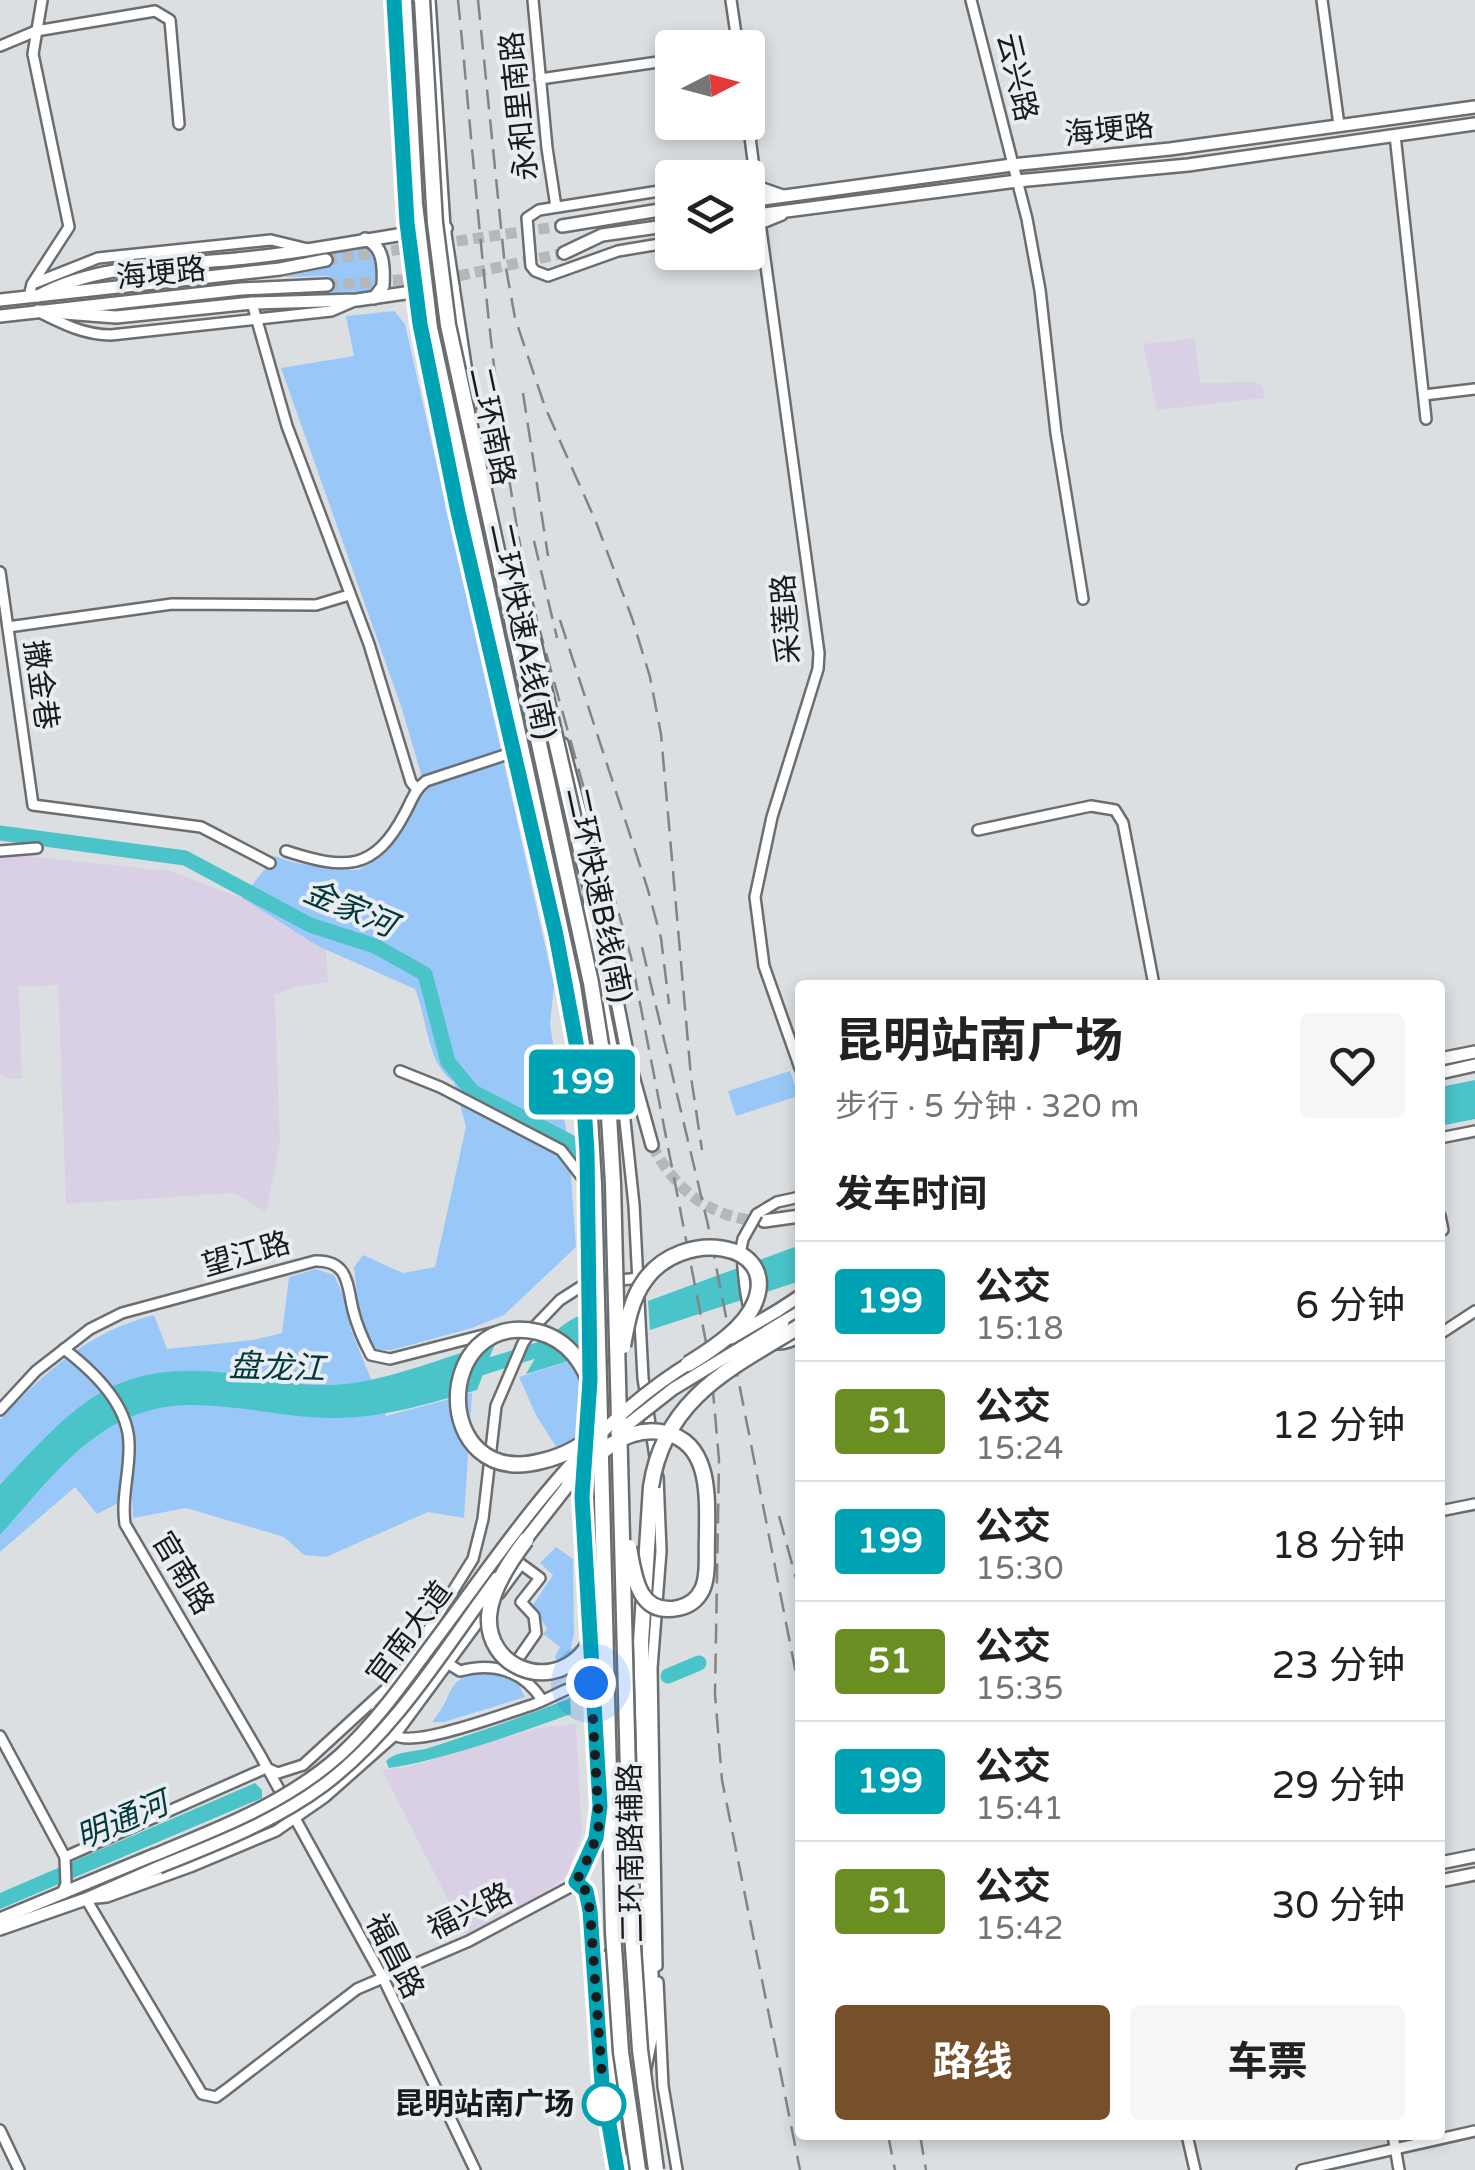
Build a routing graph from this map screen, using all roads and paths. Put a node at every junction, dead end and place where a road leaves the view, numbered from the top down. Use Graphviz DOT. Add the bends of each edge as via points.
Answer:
graph roads {
  1 [pos="42,0"];
  2 [pos="394,0"];
  3 [pos="405,0"];
  4 [pos="424,0"];
  5 [pos="533,0"];
  6 [pos="731,0"];
  7 [pos="971,0"];
  8 [pos="1322,0"];
  9 [pos="735,30"];
  10 [pos="36,31"];
  11 [pos="0,46"];
  12 [pos="655,62"];
  13 [pos="540,79"];
  14 [pos="1475,106"];
  15 [pos="179,124"];
  16 [pos="1475,124"];
  17 [pos="1340,125"];
  18 [pos="1395,135"];
  19 [pos="1012,165"];
  20 [pos="1017,181"];
  21 [pos="765,188"];
  22 [pos="655,192"];
  23 [pos="790,197"];
  24 [pos="765,199"];
  25 [pos="556,207"];
  26 [pos="655,211"];
  27 [pos="765,216"];
  28 [pos="562,226"];
  29 [pos="655,228"];
  30 [pos="427,231"];
  31 [pos="361,239"];
  32 [pos="655,245"];
  33 [pos="564,253"];
  34 [pos="326,260"];
  35 [pos="764,270"];
  36 [pos="327,285"];
  37 [pos="434,289"];
  38 [pos="33,292"];
  39 [pos="374,298"];
  40 [pos="0,300"];
  41 [pos="357,300"];
  42 [pos="252,303"];
  43 [pos="38,312"];
  44 [pos="0,316"];
  45 [pos="256,320"];
  46 [pos="1475,388"];
  47 [pos="1424,395"];
  48 [pos="1426,419"];
  49 [pos="488,516"];
  50 [pos="0,572"];
  51 [pos="349,594"];
  52 [pos="1084,599"];
  53 [pos="8,627"];
  54 [pos="514,752"];
  55 [pos="416,788"];
  56 [pos="978,830"];
  57 [pos="37,848"];
  58 [pos="0,851"];
  59 [pos="286,851"];
  60 [pos="270,863"];
  61 [pos="590,886"];
  62 [pos="605,940"];
  63 [pos="1153,980"];
  64 [pos="795,1049"];
  65 [pos="1475,1052"];
  66 [pos="1445,1059"];
  67 [pos="1475,1065"];
  68 [pos="400,1071"];
  69 [pos="1445,1071"];
  70 [pos="1475,1130"];
  71 [pos="1445,1137"];
  72 [pos="652,1145"];
  73 [pos="588,1191"];
  74 [pos="795,1199"];
  75 [pos="795,1216"];
  76 [pos="760,1218"];
  77 [pos="638,1278"];
  78 [pos="600,1281"];
  79 [pos="795,1299"];
  80 [pos="1475,1311"];
  81 [pos="795,1315"];
  82 [pos="795,1329"];
  83 [pos="532,1331"];
  84 [pos="1445,1331"];
  85 [pos="795,1339"];
  86 [pos="64,1349"];
  87 [pos="688,1364"];
  88 [pos="0,1410"];
  89 [pos="616,1415"];
  90 [pos="600,1438"];
  91 [pos="620,1464"];
  92 [pos="570,1484"];
  93 [pos="1475,1504"];
  94 [pos="1445,1510"];
  95 [pos="526,1540"];
  96 [pos="603,1552"];
  97 [pos="608,1654"];
  98 [pos="447,1663"];
  99 [pos="510,1672"];
  100 [pos="591,1683"];
  101 [pos="652,1686"];
  102 [pos="542,1700"];
  103 [pos="372,1704"];
  104 [pos="643,1704"];
  105 [pos="643,1720"];
  106 [pos="395,1735"];
  107 [pos="0,1736"];
  108 [pos="654,1737"];
  109 [pos="266,1768"];
  110 [pos="293,1820"];
  111 [pos="1475,1856"];
  112 [pos="66,1860"];
  113 [pos="156,1861"];
  114 [pos="1445,1862"];
  115 [pos="1475,1874"];
  116 [pos="1445,1880"];
  117 [pos="576,1882"];
  118 [pos="63,1890"];
  119 [pos="86,1898"];
  120 [pos="612,1905"];
  121 [pos="0,1919"];
  122 [pos="0,1929"];
  123 [pos="383,1978"];
  124 [pos="644,2093"];
  125 [pos="0,2130"];
  126 [pos="1475,2131"];
  127 [pos="1445,2138"];
  128 [pos="640,2139"];
  129 [pos="1188,2140"];
  130 [pos="1393,2140"];
  131 [pos="1435,2140"];
  132 [pos="1395,2149"];
  133 [pos="19,2170"];
  134 [pos="474,2170"];
  135 [pos="617,2170"];
  136 [pos="635,2170"];
  137 [pos="657,2170"];
  138 [pos="677,2170"];
  139 [pos="1195,2170"];
  140 [pos="1302,2170"];
  141 [pos="1399,2170"];
  1 -- 10 [label="street"];
  2 -- 30 [label="street, 二环南路辅路"];
  3 -- 30 [label="main road, 二环南路"];
  3 -- 90 [label="highway, 二环快速A线(南), bridge" via="416,214 430,328 586,1061"];
  4 -- 30 [label="main road, 二环南路"];
  4 -- 49 [label="highway, 二环快速B线(南), bridge" via="442,284"];
  5 -- 13 [label="street, 永和里南路"];
  6 -- 9 [label="street"];
  7 -- 19 [label="street, 云兴路"];
  8 -- 17 [label="street"];
  10 -- 11 [label="street"];
  10 -- 15 [label="street" via="155,11 170,20"];
  10 -- 38 [label="street" via="33,54 69,227"];
  12 -- 13 [label="street"];
  13 -- 25 [label="street, 永和里南路"];
  14 -- 17 [label="main road, 海埂路"];
  16 -- 18 [label="main road, 海埂路"];
  17 -- 19 [label="main road, 海埂路"];
  18 -- 20 [label="main road, 海埂路"];
  18 -- 47 [label="street"];
  19 -- 20 [label="street, 云兴路"];
  19 -- 23 [label="main road, 海埂路"];
  20 -- 27 [label="main road, 海埂路"];
  20 -- 52 [label="street, 云兴路" via="1040,290"];
  21 -- 23 [label="street"];
  22 -- 25 [label="street"];
  23 -- 24 [label="main road, 海埂路"];
  25 -- 32 [label="street" via="527,218 532,266 540,275"];
  26 -- 28 [label="main road"];
  29 -- 33 [label="main road" via="602,235"];
  30 -- 31 [label="main road"];
  30 -- 37 [label="main road, 二环南路"];
  30 -- 37 [label="street, 二环南路辅路"];
  31 -- 38 [label="main road" via="104,273"];
  31 -- 39 [label="main road" via="380,250 383,286"];
  34 -- 38 [label="main road, 海埂路"];
  35 -- 64 [label="street, 采莲路" via="819,653 755,897 764,966"];
  36 -- 43 [label="main road, 海埂路"];
  37 -- 39 [label="main road"];
  37 -- 54 [label="street, 二环南路辅路" via="441,435"];
  37 -- 61 [label="street, 二环南路辅路" via="471,400 497,526 586,827 594,869"];
  37 -- 78 [label="main road, 二环南路" via="445,391 581,1012 593,1107"];
  38 -- 40 [label="main road, 海埂路"];
  39 -- 41 [label="main road"];
  41 -- 42 [label="main road"];
  41 -- 45 [label="street" via="332,311"];
  42 -- 43 [label="main road" via="116,317"];
  42 -- 45 [label="street"];
  43 -- 44 [label="main road, 海埂路"];
  43 -- 45 [label="street" via="97,335"];
  45 -- 51 [label="street"];
  46 -- 47 [label="street"];
  47 -- 48 [label="street"];
  49 -- 61 [label="highway, bridge" via="525,605"];
  49 -- 89 [label="highway, 二环快速B线(南), bridge" via="604,1058"];
  50 -- 53 [label="street, 撒金巷"];
  51 -- 53 [label="street" via="316,604 172,604"];
  51 -- 55 [label="street"];
  53 -- 60 [label="street, 撒金巷" via="33,805 201,827"];
  54 -- 55 [label="street"];
  54 -- 73 [label="street, 二环南路辅路" via="574,1027"];
  55 -- 59 [label="street" via="398,827 364,861 313,860"];
  56 -- 63 [label="street" via="1091,806 1115,810 1123,822"];
  57 -- 58 [label="street"];
  61 -- 62 [label="highway"];
  61 -- 77 [label="street, 二环南路辅路" via="587,920 623,1102"];
  62 -- 72 [label="main road"];
  65 -- 66 [label="main road"];
  67 -- 69 [label="main road"];
  68 -- 73 [label="street" via="562,1150"];
  70 -- 71 [label="street"];
  73 -- 78 [label="street, 二环南路辅路"];
  74 -- 76 [label="street" via="777,1202"];
  75 -- 76 [label="main road"];
  76 -- 85 [label="street, bridge" via="740,1246 748,1303 765,1341"];
  77 -- 78 [label="street"];
  77 -- 101 [label="street, 二环南路辅路" via="660,1527"];
  78 -- 83 [label="street" via="560,1300"];
  78 -- 97 [label="main road, 二环南路"];
  78 -- 100 [label="street, 二环南路辅路" via="582,1497"];
  78 -- 137 [label="main road, 二环南路" via="630,1957 638,2061"];
  79 -- 87 [label="main road, 官南大道, bridge"];
  80 -- 84 [label="street"];
  81 -- 92 [label="main road, 官南大道, bridge" via="649,1406"];
  82 -- 104 [label="highway, bridge" via="686,1405 655,1464 641,1642"];
  83 -- 86 [label="street, 望江路" via="371,1356 348,1280 328,1260 122,1313"];
  83 -- 103 [label="street" via="496,1406 473,1559 399,1677"];
  86 -- 88 [label="street, 望江路"];
  86 -- 109 [label="street, 官南路" via="93,1370 127,1427 125,1524"];
  87 -- 89 [label="main road, 官南大道, bridge"];
  87 -- 89 [label="highway, bridge" via="731,1332 756,1302 754,1270 732,1250 682,1251 645,1280 624,1340"];
  89 -- 90 [label="highway, bridge" via="608,1424 603,1428 599,1432 588,1441 547,1460 500,1462 472,1444 460,1420 456,1392 463,1367 498,1335 521,1330 551,1336 571,1350 587,1375 598,1406 600,1426 600,1432"];
  89 -- 91 [label="highway, 二环快速B线(南), bridge"];
  89 -- 113 [label="main road, 官南大道, bridge" via="549,1489 349,1747 275,1801"];
  90 -- 96 [label="highway, 二环快速A线(南), bridge"];
  91 -- 92 [label="highway, bridge" via="639,1592 661,1608 686,1606 703,1586 707,1524 703,1469 689,1445 665,1432 631,1434 596,1456"];
  91 -- 124 [label="highway, 二环快速B线(南), bridge" via="632,1932"];
  92 -- 95 [label="main road, 官南大道, bridge"];
  93 -- 94 [label="street"];
  95 -- 96 [label="highway, bridge" via="506,1570 489,1619 500,1653 528,1672 560,1669 586,1650 601,1606"];
  95 -- 113 [label="main road, 官南大道, bridge" via="388,1723 347,1766 281,1812"];
  96 -- 120 [label="highway, 二环快速A线(南), bridge"];
  97 -- 100 [label="main road"];
  97 -- 128 [label="main road, 二环南路" via="619,1982"];
  98 -- 99 [label="street" via="460,1671 488,1666"];
  98 -- 99 [label="street" via="521,1564 540,1578 521,1602 537,1625"];
  98 -- 106 [label="street"];
  99 -- 102 [label="street"];
  100 -- 102 [label="street"];
  100 -- 117 [label="street, 二环南路辅路" via="599,1825"];
  101 -- 104 [label="highway"];
  101 -- 108 [label="street, 二环南路辅路"];
  102 -- 106 [label="street" via="442,1733"];
  103 -- 106 [label="street"];
  103 -- 109 [label="street" via="303,1765 278,1774"];
  104 -- 105 [label="highway"];
  105 -- 108 [label="highway"];
  105 -- 124 [label="highway, bridge" via="652,2027"];
  106 -- 110 [label="street"];
  107 -- 112 [label="street"];
  108 -- 138 [label="street, 二环南路辅路" via="660,2051"];
  109 -- 110 [label="street, 福昌路"];
  109 -- 112 [label="street"];
  110 -- 119 [label="street" via="190,1867 107,1897"];
  110 -- 123 [label="street, 福昌路"];
  111 -- 114 [label="main road"];
  112 -- 118 [label="street"];
  113 -- 118 [label="main road, 官南大道"];
  113 -- 119 [label="main road, 官南大道"];
  115 -- 116 [label="main road"];
  117 -- 123 [label="street, 福兴路" via="469,1941"];
  117 -- 135 [label="street, 二环南路辅路" via="586,1891 590,1911 604,2101"];
  118 -- 121 [label="main road, 官南大道"];
  119 -- 122 [label="main road, 官南大道"];
  119 -- 123 [label="street, 福兴路" via="209,2098 357,1989"];
  120 -- 128 [label="highway, 二环快速A线(南), bridge" via="618,2018"];
  120 -- 135 [label="highway, bridge" via="606,2028"];
  123 -- 134 [label="street, 福昌路"];
  124 -- 128 [label="highway, 二环快速B线(南), bridge"];
  125 -- 133 [label="street"];
  126 -- 127 [label="street"];
  128 -- 136 [label="highway, 二环快速A线(南), bridge"];
  128 -- 137 [label="highway, 二环快速B线(南), bridge"];
  129 -- 139 [label="street"];
  130 -- 132 [label="street"];
  131 -- 132 [label="street"];
  132 -- 140 [label="street"];
  132 -- 141 [label="street"];
}
